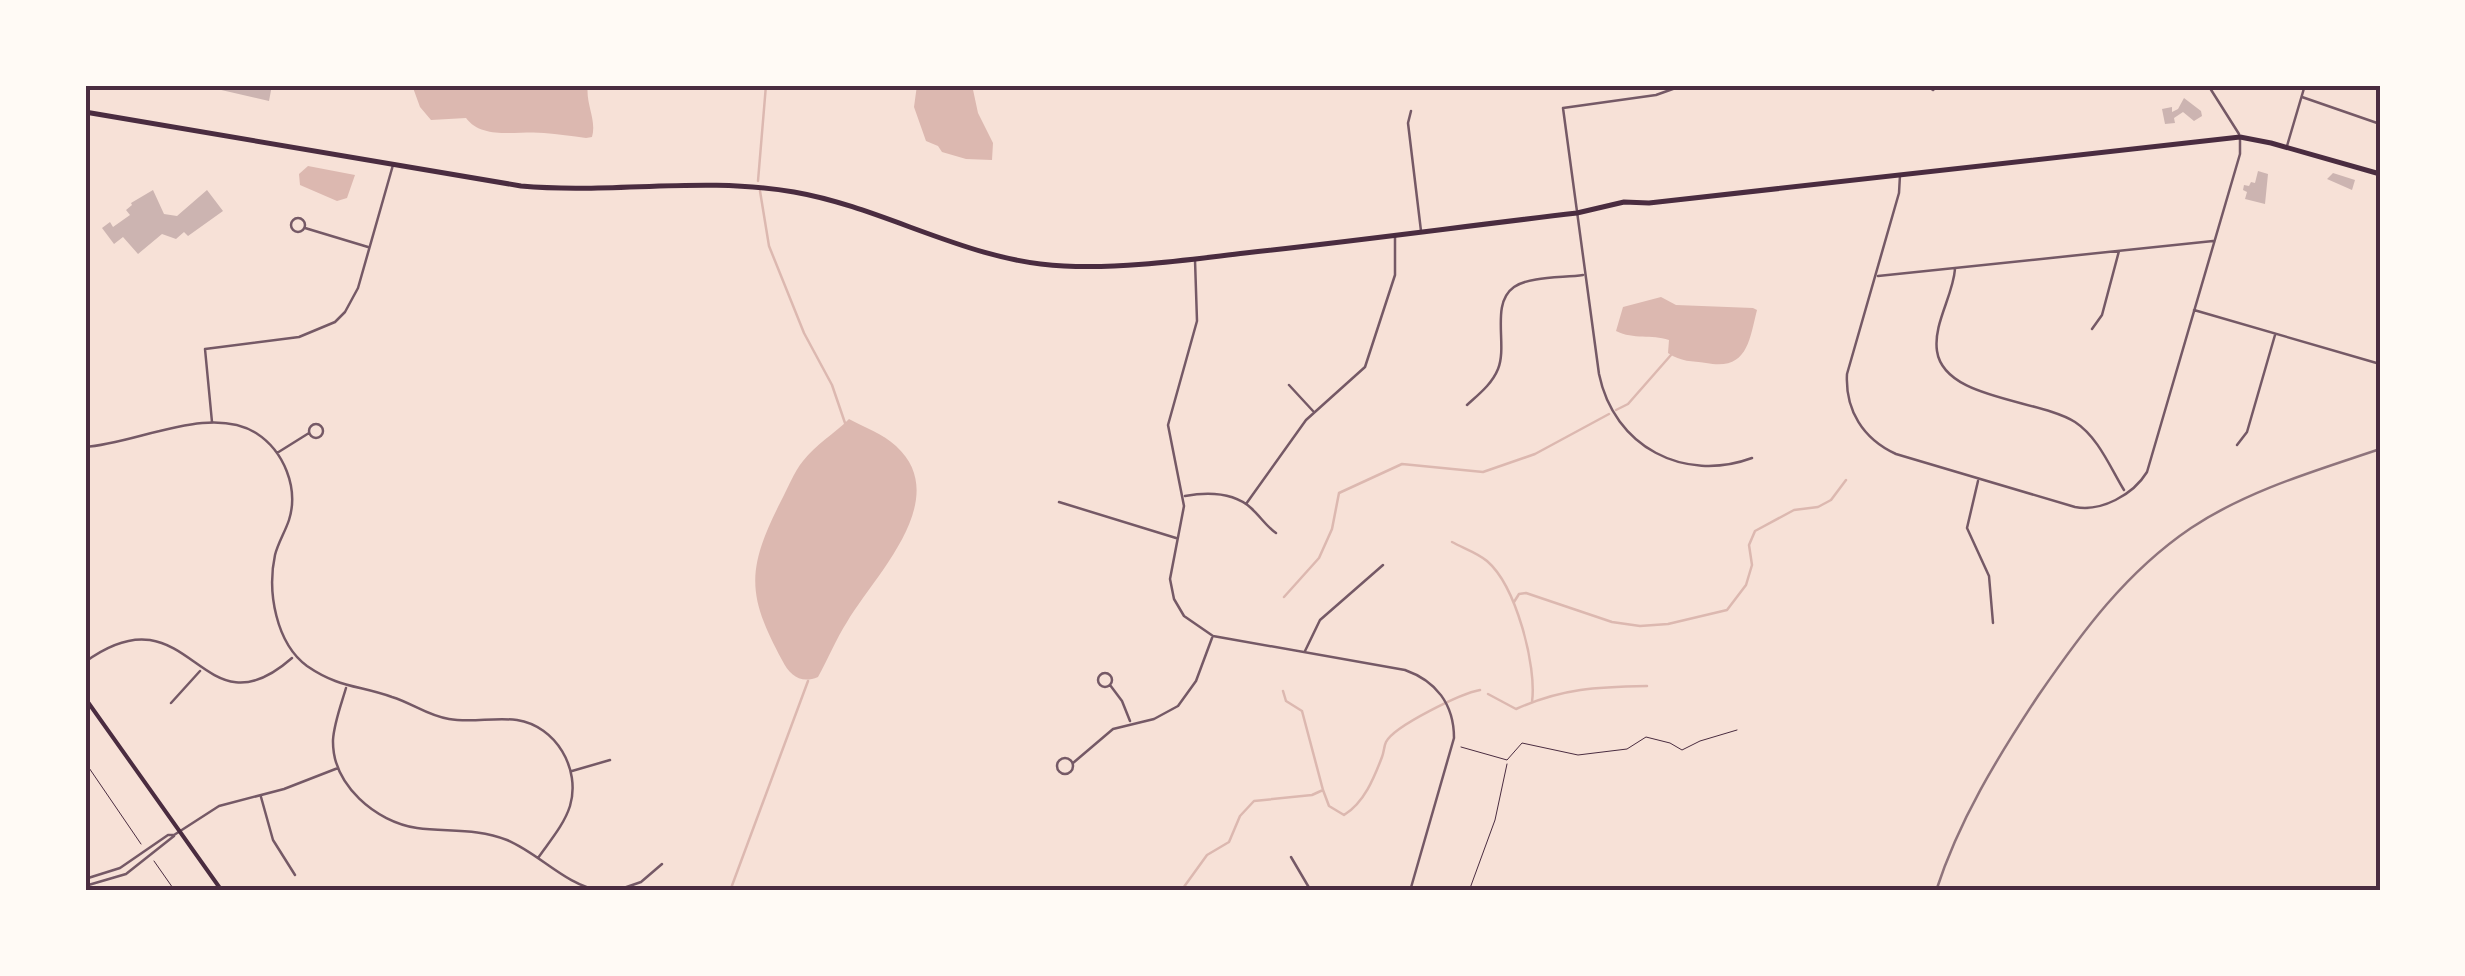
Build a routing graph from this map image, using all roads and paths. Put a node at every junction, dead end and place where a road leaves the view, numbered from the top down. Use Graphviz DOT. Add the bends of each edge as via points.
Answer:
graph roads {
  1 [pos="1684,85"];
  2 [pos="1925,85"];
  3 [pos="1938,85"];
  4 [pos="2208,85"];
  5 [pos="2305,85"];
  6 [pos="2302,97"];
  7 [pos="1411,111"];
  8 [pos="85,112"];
  9 [pos="2380,124"];
  10 [pos="2240,137"];
  11 [pos="2286,147"];
  12 [pos="393,164"];
  13 [pos="1900,174"];
  14 [pos="2380,174"];
  15 [pos="1576,213"];
  16 [pos="305,228"];
  17 [pos="1422,232"];
  18 [pos="1394,236"];
  19 [pos="2214,241"];
  20 [pos="370,247"];
  21 [pos="2119,250"];
  22 [pos="1195,259"];
  23 [pos="1955,268"];
  24 [pos="1584,275"];
  25 [pos="1876,275"];
  26 [pos="2194,310"];
  27 [pos="2092,329"];
  28 [pos="2276,333"];
  29 [pos="2380,364"];
  30 [pos="1289,385"];
  31 [pos="1467,405"];
  32 [pos="1314,412"];
  33 [pos="212,423"];
  34 [pos="309,433"];
  35 [pos="2237,445"];
  36 [pos="85,447"];
  37 [pos="276,454"];
  38 [pos="1752,458"];
  39 [pos="1978,479"];
  40 [pos="2125,493"];
  41 [pos="1184,496"];
  42 [pos="1059,502"];
  43 [pos="1246,504"];
  44 [pos="1276,533"];
  45 [pos="1178,538"];
  46 [pos="1383,564"];
  47 [pos="1993,622"];
  48 [pos="1212,636"];
  49 [pos="1304,652"];
  50 [pos="294,656"];
  51 [pos="85,662"];
  52 [pos="201,669"];
  53 [pos="1110,684"];
  54 [pos="346,687"];
  55 [pos="85,698"];
  56 [pos="171,703"];
  57 [pos="1130,723"];
  58 [pos="1736,731"];
  59 [pos="1452,745"];
  60 [pos="610,760"];
  61 [pos="1507,760"];
  62 [pos="85,762"];
  63 [pos="1073,763"];
  64 [pos="339,768"];
  65 [pos="571,771"];
  66 [pos="260,795"];
  67 [pos="180,831"];
  68 [pos="174,835"];
  69 [pos="145,848"];
  70 [pos="1291,857"];
  71 [pos="152,858"];
  72 [pos="538,858"];
  73 [pos="128,864"];
  74 [pos="662,864"];
  75 [pos="132,870"];
  76 [pos="295,875"];
  77 [pos="99,876"];
  78 [pos="85,879"];
  79 [pos="101,884"];
  80 [pos="85,886"];
  81 [pos="175,891"];
  82 [pos="222,891"];
  83 [pos="601,891"];
  84 [pos="615,891"];
  85 [pos="1311,891"];
  86 [pos="1410,891"];
  87 [pos="1469,891"];
  1 -- 15 [label="street" via="1656,96 1564,108"];
  2 -- 3 [label="street"];
  4 -- 10 [label="street"];
  5 -- 6 [label="street"];
  6 -- 9 [label="street"];
  6 -- 11 [label="street"];
  7 -- 17 [label="street"];
  8 -- 12 [label="main road"];
  10 -- 11 [label="main road"];
  10 -- 13 [label="main road"];
  10 -- 19 [label="street"];
  11 -- 14 [label="main road"];
  12 -- 20 [label="street"];
  12 -- 22 [label="main road" via="538,187 718,184 781,190 1038,264"];
  13 -- 15 [label="main road" via="1624,202"];
  13 -- 25 [label="street"];
  15 -- 17 [label="main road"];
  15 -- 24 [label="street"];
  16 -- 20 [label="street"];
  17 -- 18 [label="main road"];
  18 -- 22 [label="main road"];
  18 -- 32 [label="street" via="1395,275 1372,356"];
  19 -- 21 [label="street"];
  19 -- 26 [label="street"];
  20 -- 33 [label="street" via="353,300 326,328 205,350"];
  21 -- 23 [label="street"];
  21 -- 27 [label="street"];
  22 -- 41 [label="street" via="1197,321 1168,425"];
  23 -- 25 [label="street"];
  23 -- 40 [label="street" via="1937,342 1946,372 1963,385 2076,423"];
  24 -- 31 [label="street" via="1512,288 1502,308 1498,369"];
  24 -- 38 [label="street" via="1601,387 1624,429 1656,454 1686,465 1718,467"];
  25 -- 39 [label="street" via="1848,374 1855,418 1890,452"];
  26 -- 28 [label="street"];
  26 -- 40 [label="street" via="2147,472"];
  28 -- 29 [label="street"];
  28 -- 35 [label="street"];
  30 -- 32 [label="street"];
  32 -- 43 [label="street"];
  33 -- 36 [label="street"];
  33 -- 37 [label="street" via="246,428"];
  34 -- 37 [label="street"];
  37 -- 50 [label="street" via="292,494 274,562 277,620"];
  39 -- 40 [label="street" via="2084,509"];
  39 -- 47 [label="street" via="1966,528 1988,576"];
  41 -- 43 [label="street" via="1213,493"];
  41 -- 45 [label="street"];
  42 -- 45 [label="street"];
  43 -- 44 [label="street"];
  45 -- 48 [label="street" via="1172,593 1189,621"];
  46 -- 49 [label="street" via="1320,620"];
  48 -- 49 [label="street"];
  48 -- 57 [label="street" via="1186,697 1154,719"];
  49 -- 59 [label="street" via="1405,670 1428,681 1448,706"];
  50 -- 52 [label="street" via="250,682"];
  50 -- 54 [label="street"];
  51 -- 52 [label="street" via="116,642 140,637 168,644"];
  52 -- 56 [label="street"];
  53 -- 57 [label="street"];
  54 -- 64 [label="street" via="333,740"];
  54 -- 65 [label="street" via="452,720 532,725 558,744"];
  55 -- 67 [label="main road"];
  57 -- 63 [label="street" via="1104,734"];
  58 -- 61 [label="path" via="1679,750 1646,737 1627,748 1578,755 1522,742"];
  59 -- 61 [label="path"];
  59 -- 86 [label="street"];
  60 -- 65 [label="street"];
  61 -- 87 [label="path" via="1496,820"];
  62 -- 69 [label="path"];
  64 -- 66 [label="street"];
  64 -- 72 [label="street" via="360,800 394,822 480,832"];
  65 -- 72 [label="street" via="568,812"];
  66 -- 67 [label="street" via="219,806"];
  66 -- 76 [label="street" via="274,840"];
  67 -- 68 [label="street"];
  67 -- 82 [label="main road"];
  68 -- 73 [label="street"];
  68 -- 75 [label="street"];
  70 -- 85 [label="street"];
  71 -- 81 [label="path"];
  72 -- 83 [label="street"];
  73 -- 75 [label="street"];
  73 -- 77 [label="street"];
  74 -- 84 [label="street"];
  75 -- 79 [label="street"];
  77 -- 78 [label="street"];
  77 -- 79 [label="street"];
  79 -- 80 [label="street"];
}
